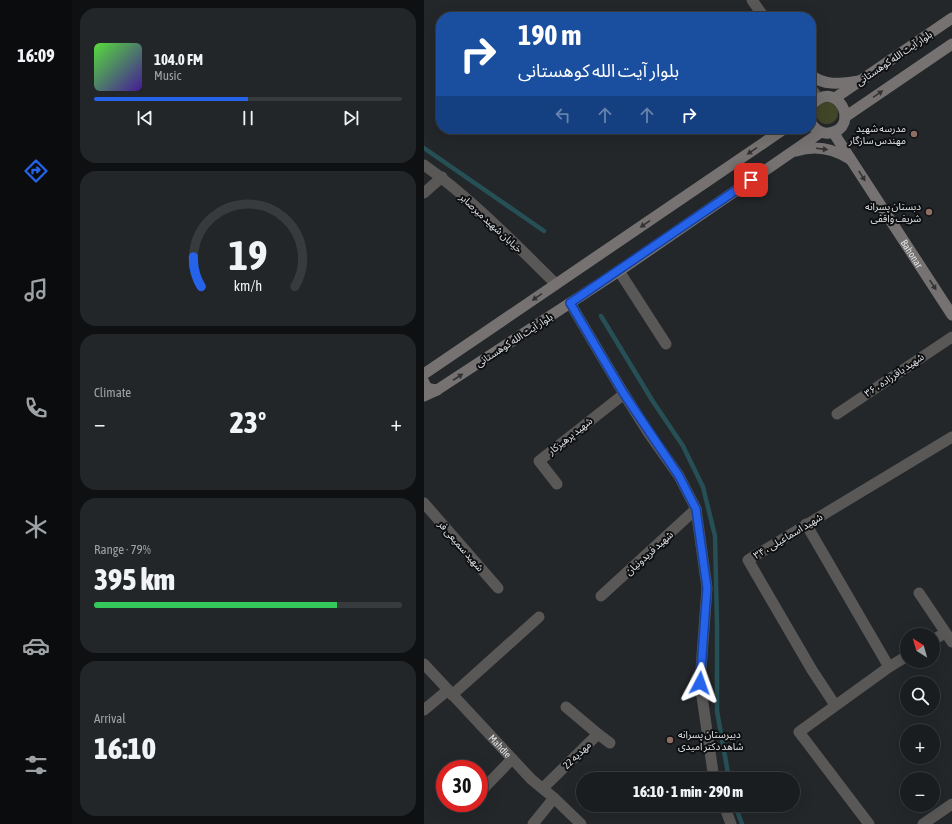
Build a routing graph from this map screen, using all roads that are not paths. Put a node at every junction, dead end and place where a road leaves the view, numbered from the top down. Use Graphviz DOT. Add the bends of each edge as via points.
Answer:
graph roads {
  1 [pos="752,0"];
  2 [pos="760,12"];
  3 [pos="952,18"];
  4 [pos="952,44"];
  5 [pos="816,78"];
  6 [pos="862,81"];
  7 [pos="835,98"];
  8 [pos="816,101"];
  9 [pos="845,116"];
  10 [pos="816,129"];
  11 [pos="821,132"];
  12 [pos="834,132"];
  13 [pos="777,134"];
  14 [pos="790,153"];
  15 [pos="852,160"];
  16 [pos="424,165"];
  17 [pos="442,178"];
  18 [pos="424,193"];
  19 [pos="619,271"];
  20 [pos="556,284"];
  21 [pos="570,303"];
  22 [pos="952,315"];
  23 [pos="952,337"];
  24 [pos="666,344"];
  25 [pos="424,378"];
  26 [pos="437,390"];
  27 [pos="624,394"];
  28 [pos="424,396"];
  29 [pos="837,414"];
  30 [pos="952,437"];
  31 [pos="558,484"];
  32 [pos="424,503"];
  33 [pos="696,509"];
  34 [pos="806,524"];
  35 [pos="498,588"];
  36 [pos="919,593"];
  37 [pos="601,596"];
  38 [pos="539,617"];
  39 [pos="945,633"];
  40 [pos="940,636"];
  41 [pos="952,642"];
  42 [pos="900,660"];
  43 [pos="424,664"];
  44 [pos="889,667"];
  45 [pos="450,692"];
  46 [pos="835,705"];
  47 [pos="566,707"];
  48 [pos="424,710"];
  49 [pos="598,734"];
  50 [pos="610,743"];
  51 [pos="512,758"];
  52 [pos="713,772"];
  53 [pos="488,784"];
  54 [pos="543,788"];
  55 [pos="554,798"];
  56 [pos="952,804"];
  57 [pos="727,812"];
  58 [pos="533,824"];
  59 [pos="581,824"];
  60 [pos="731,824"];
  61 [pos="870,824"];
  62 [pos="923,824"];
  1 -- 2 [label="street"];
  3 -- 6 [label="main road, بلوار آیت الله کوهستانی"];
  9 -- 4 [label="main road, بلوار آیت الله کوهستانی, one-way"];
  5 -- 6 [label="main road" via="836,84"];
  6 -- 7 [label="main road, بلوار آیت الله کوهستانی"];
  7 -- 8 [label="main road" via="828,96"];
  7 -- 9 [label="main road" via="843,106"];
  9 -- 12 [label="main road" via="842,126"];
  10 -- 11 [label="main road"];
  11 -- 12 [label="main road"];
  11 -- 14 [label="main road, بلوار آیت الله کوهستانی"];
  12 -- 15 [label="main road, Bahonar"];
  13 -- 20 [label="main road, one-way"];
  14 -- 15 [label="main road, one-way" via="818,148 836,151"];
  14 -- 19 [label="main road, بلوار آیت الله کوهستانی"];
  15 -- 22 [label="main road, Bahonar, one-way"];
  16 -- 17 [label="street, خیابان شهید میرصابر"];
  17 -- 18 [label="street"];
  17 -- 20 [label="street, خیابان شهید میرصابر"];
  19 -- 21 [label="main road, بلوار آیت الله کوهستانی"];
  19 -- 24 [label="street"];
  20 -- 25 [label="main road, one-way"];
  26 -- 21 [label="main road, بلوار آیت الله کوهستانی, one-way"];
  21 -- 27 [label="street"];
  23 -- 29 [label="street, شهید باقرزاده ، ۳۶"];
  25 -- 26 [label="main road" via="425,386"];
  26 -- 28 [label="main road, بلوار آیت الله کوهستانی"];
  27 -- 31 [label="street, شهید پرهیزکار" via="539,460"];
  27 -- 33 [label="street" via="679,476"];
  30 -- 34 [label="street, شهید اسماعیلی ، ۳۴"];
  32 -- 35 [label="street, شهید سمیعی فر"];
  33 -- 37 [label="street, شهید فریدونیان"];
  33 -- 52 [label="street" via="707,588 700,683"];
  34 -- 44 [label="street"];
  34 -- 46 [label="street, شهید اسماعیلی ، ۳۴" via="748,560"];
  36 -- 39 [label="street"];
  38 -- 45 [label="street"];
  39 -- 40 [label="street"];
  39 -- 41 [label="street"];
  42 -- 44 [label="street"];
  43 -- 45 [label="street, Mahdie"];
  44 -- 46 [label="street"];
  45 -- 48 [label="street"];
  45 -- 51 [label="street, Mahdie"];
  46 -- 61 [label="street" via="799,732"];
  47 -- 49 [label="street, مهدیه 22"];
  49 -- 50 [label="street"];
  49 -- 54 [label="street, مهدیه 22"];
  51 -- 53 [label="street"];
  51 -- 54 [label="street, Mahdie"];
  54 -- 55 [label="street, Mahdie"];
  55 -- 58 [label="street"];
  55 -- 59 [label="street, Mahdie"];
  56 -- 62 [label="street"];
  57 -- 60 [label="street"];
}
